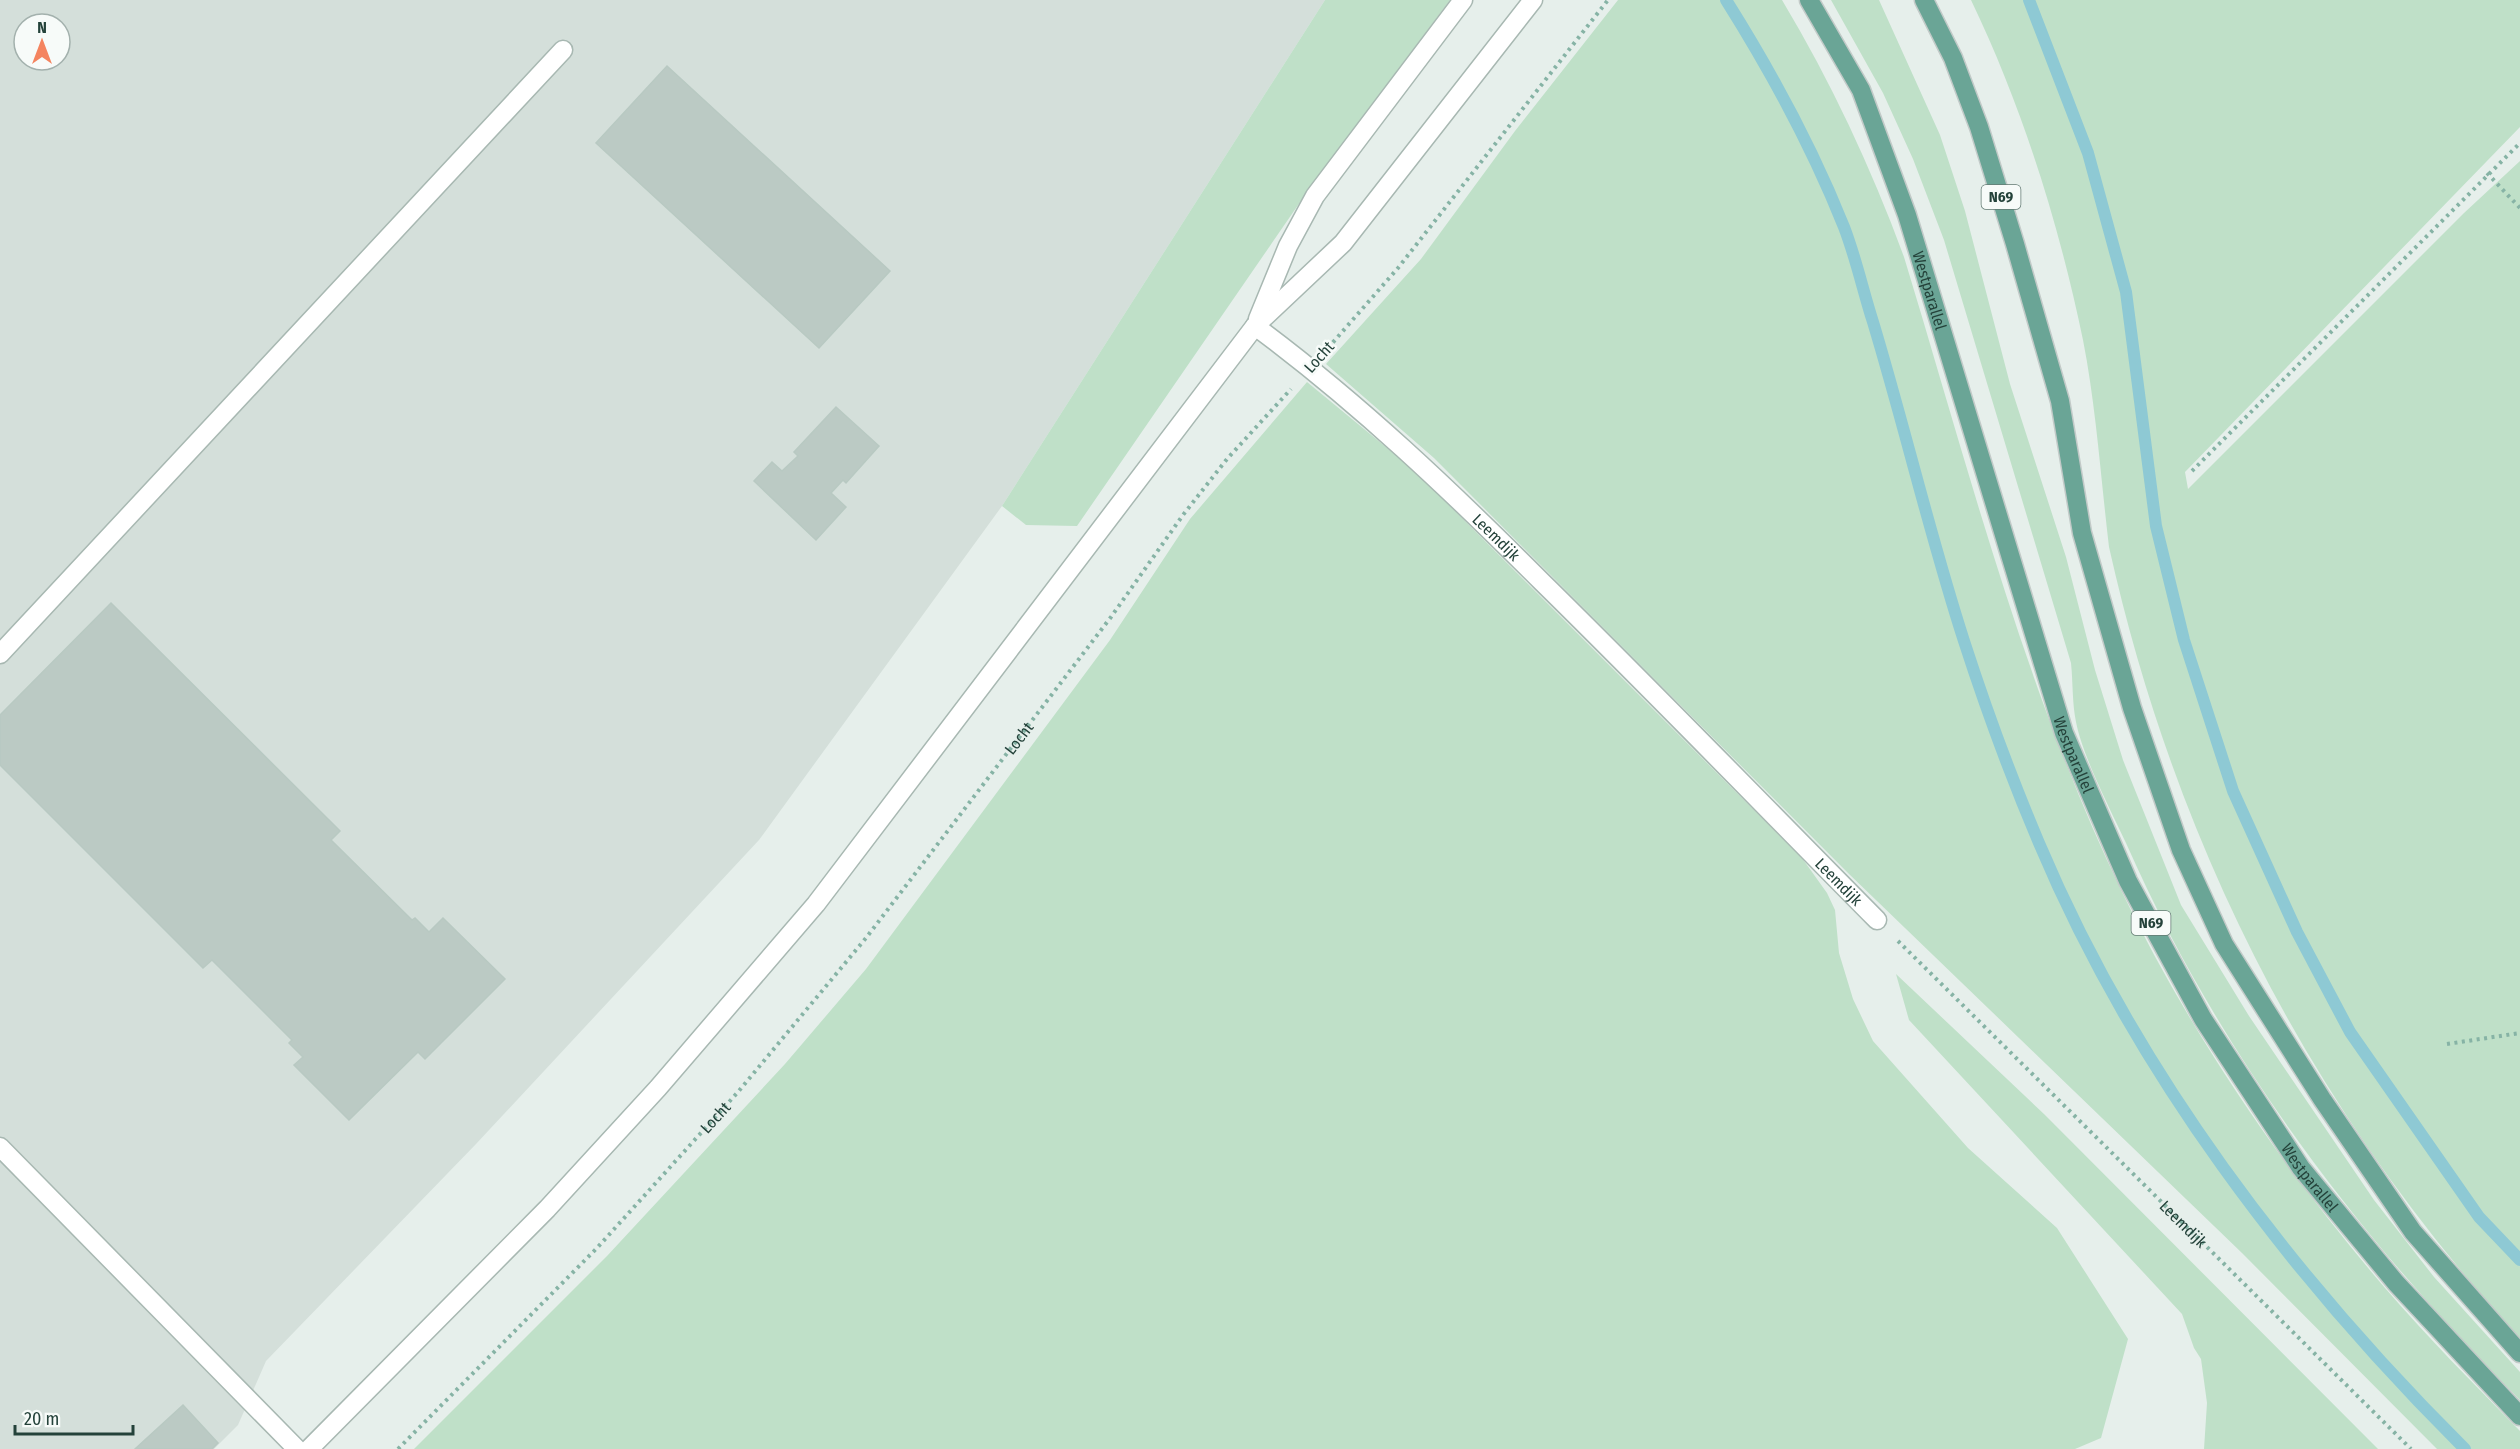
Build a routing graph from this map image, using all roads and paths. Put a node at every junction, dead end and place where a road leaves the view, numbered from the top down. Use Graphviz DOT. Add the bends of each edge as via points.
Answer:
graph roads {
  1 [pos="1463,0"];
  2 [pos="1533,0"];
  3 [pos="1608,0"];
  4 [pos="1809,0"];
  5 [pos="1924,0"];
  6 [pos="563,50"];
  7 [pos="2520,143"];
  8 [pos="2487,173"];
  9 [pos="2520,208"];
  10 [pos="1255,326"];
  11 [pos="1310,367"];
  12 [pos="2192,471"];
  13 [pos="0,654"];
  14 [pos="1877,920"];
  15 [pos="2520,1033"];
  16 [pos="2447,1044"];
  17 [pos="0,1147"];
  18 [pos="2520,1353"];
  19 [pos="2520,1416"];
  20 [pos="297,1449"];
  21 [pos="309,1449"];
  22 [pos="398,1449"];
  23 [pos="2411,1449"];
  1 -- 10 [label="street" via="1315,196 1288,246"];
  2 -- 10 [label="street" via="1344,243"];
  3 -- 11 [label="path, Locht" via="1398,268"];
  4 -- 19 [label="main road, Westparallel / N69" via="1861,90 1903,205 2064,733 2128,881 2203,1018 2301,1168 2389,1274"];
  5 -- 18 [label="main road, N69" via="1972,107 2015,244 2060,401 2082,533 2132,708 2181,850 2224,944 2322,1099 2413,1232"];
  6 -- 13 [label="street"];
  7 -- 8 [label="path"];
  8 -- 9 [label="path"];
  8 -- 12 [label="path"];
  10 -- 11 [label="street, Leemdijk"];
  10 -- 21 [label="street" via="816,904 555,1201"];
  11 -- 14 [label="street, Leemdijk" via="1427,468"];
  11 -- 22 [label="path, Locht" via="1227,459 866,938 738,1092 597,1248"];
  14 -- 23 [label="path, Leemdijk"];
  15 -- 16 [label="path"];
  17 -- 20 [label="street"];
}
